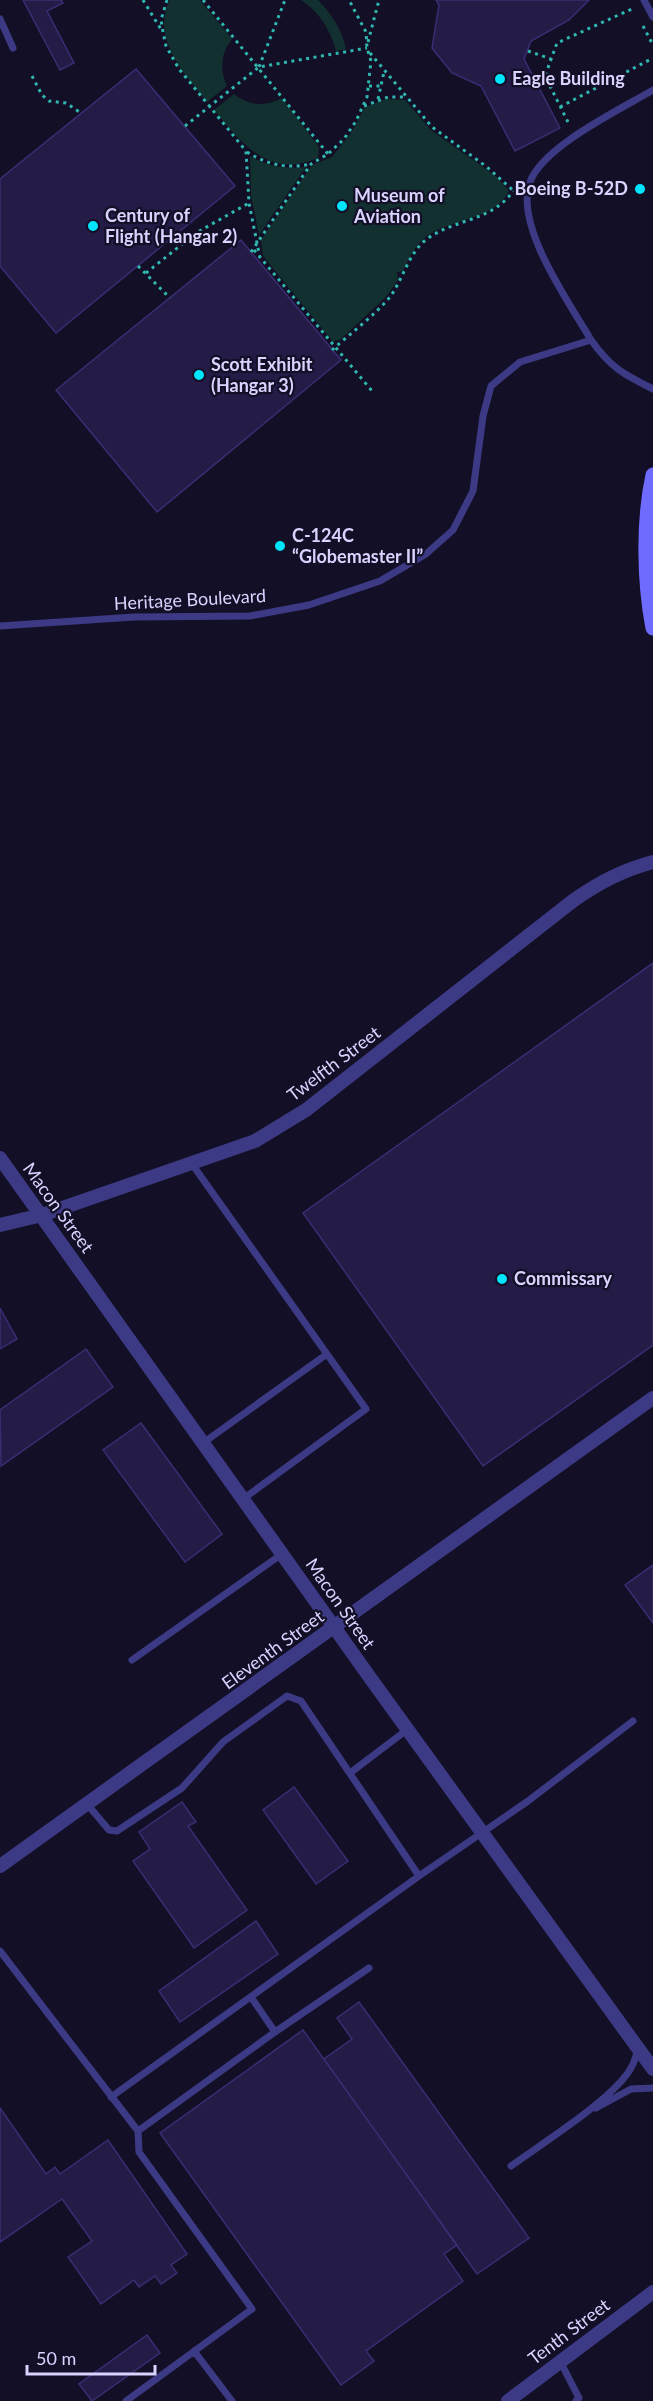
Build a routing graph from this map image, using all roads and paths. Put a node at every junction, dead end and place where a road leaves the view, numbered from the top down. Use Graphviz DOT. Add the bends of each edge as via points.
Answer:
graph roads {
  1 [pos="143,0"];
  2 [pos="167,0"];
  3 [pos="203,0"];
  4 [pos="285,0"];
  5 [pos="349,0"];
  6 [pos="379,0"];
  7 [pos="644,0"];
  8 [pos="634,8"];
  9 [pos="653,17"];
  10 [pos="0,19"];
  11 [pos="163,32"];
  12 [pos="13,48"];
  13 [pos="367,48"];
  14 [pos="528,51"];
  15 [pos="653,58"];
  16 [pos="551,59"];
  17 [pos="259,67"];
  18 [pos="384,72"];
  19 [pos="32,76"];
  20 [pos="369,86"];
  21 [pos="381,86"];
  22 [pos="653,90"];
  23 [pos="405,98"];
  24 [pos="378,99"];
  25 [pos="208,107"];
  26 [pos="362,107"];
  27 [pos="560,107"];
  28 [pos="81,113"];
  29 [pos="568,122"];
  30 [pos="185,126"];
  31 [pos="246,151"];
  32 [pos="328,154"];
  33 [pos="311,164"];
  34 [pos="513,191"];
  35 [pos="518,195"];
  36 [pos="249,203"];
  37 [pos="258,242"];
  38 [pos="260,258"];
  39 [pos="138,266"];
  40 [pos="146,273"];
  41 [pos="170,298"];
  42 [pos="591,340"];
  43 [pos="334,349"];
  44 [pos="653,389"];
  45 [pos="372,391"];
  46 [pos="653,474"];
  47 [pos="0,626"];
  48 [pos="653,628"];
  49 [pos="653,862"];
  50 [pos="0,1158"];
  51 [pos="192,1164"];
  52 [pos="42,1215"];
  53 [pos="0,1225"];
  54 [pos="327,1354"];
  55 [pos="653,1398"];
  56 [pos="203,1443"];
  57 [pos="243,1499"];
  58 [pos="282,1554"];
  59 [pos="334,1628"];
  60 [pos="132,1660"];
  61 [pos="633,1721"];
  62 [pos="408,1729"];
  63 [pos="350,1773"];
  64 [pos="87,1804"];
  65 [pos="482,1832"];
  66 [pos="0,1866"];
  67 [pos="419,1876"];
  68 [pos="0,1950"];
  69 [pos="369,1968"];
  70 [pos="251,1997"];
  71 [pos="275,2032"];
  72 [pos="638,2049"];
  73 [pos="653,2069"];
  74 [pos="653,2088"];
  75 [pos="111,2097"];
  76 [pos="570,2123"];
  77 [pos="138,2131"];
  78 [pos="511,2166"];
  79 [pos="653,2292"];
  80 [pos="194,2351"];
  81 [pos="560,2361"];
  82 [pos="126,2401"];
  83 [pos="232,2401"];
  84 [pos="508,2401"];
  85 [pos="576,2401"];
  1 -- 11 [label="path"];
  2 -- 11 [label="path" via="161,20"];
  3 -- 17 [label="path"];
  4 -- 17 [label="path"];
  5 -- 13 [label="path" via="366,32"];
  6 -- 13 [label="path"];
  7 -- 9 [label="lane"];
  8 -- 16 [label="path" via="557,43"];
  10 -- 12 [label="lane"];
  11 -- 25 [label="path" via="178,69"];
  13 -- 17 [label="path"];
  13 -- 18 [label="path"];
  13 -- 20 [label="path"];
  14 -- 16 [label="path"];
  15 -- 27 [label="path"];
  16 -- 27 [label="path" via="545,76"];
  17 -- 25 [label="path"];
  17 -- 32 [label="path"];
  18 -- 21 [label="path"];
  18 -- 23 [label="path"];
  19 -- 28 [label="path" via="49,101 66,103"];
  20 -- 21 [label="path"];
  20 -- 26 [label="path"];
  21 -- 24 [label="path"];
  22 -- 42 [label="lane" via="564,144 544,161 530,182 531,226 543,256"];
  23 -- 24 [label="path"];
  23 -- 34 [label="path" via="432,127"];
  24 -- 26 [label="path"];
  25 -- 30 [label="path"];
  25 -- 31 [label="path"];
  26 -- 32 [label="path" via="344,139"];
  27 -- 29 [label="path"];
  31 -- 33 [label="path" via="284,167"];
  31 -- 36 [label="path"];
  32 -- 33 [label="path"];
  33 -- 37 [label="path"];
  34 -- 35 [label="path"];
  34 -- 43 [label="path" via="501,206 425,240 388,299"];
  36 -- 37 [label="path"];
  36 -- 40 [label="path" via="196,233"];
  37 -- 38 [label="path"];
  37 -- 38 [label="path" via="252,251"];
  38 -- 43 [label="path"];
  39 -- 40 [label="path"];
  40 -- 41 [label="path"];
  42 -- 44 [label="lane" via="618,372"];
  42 -- 47 [label="lane, Heritage Boulevard" via="520,362 491,386 473,491 453,530 426,554 380,581 309,605 250,616 134,617"];
  43 -- 45 [label="path"];
  46 -- 48 [label="street" via="648,495 646,549"];
  49 -- 51 [label="street, Twelfth Street" via="603,880 574,900 306,1110 255,1141"];
  50 -- 52 [label="street, Macon Street"];
  51 -- 52 [label="street, Twelfth Street"];
  51 -- 54 [label="lane"];
  52 -- 53 [label="street, Twelfth Street"];
  52 -- 56 [label="street, Macon Street"];
  54 -- 56 [label="lane"];
  54 -- 57 [label="lane" via="366,1409"];
  55 -- 59 [label="street, Eleventh Street"];
  56 -- 57 [label="street, Macon Street"];
  57 -- 58 [label="street, Macon Street"];
  58 -- 59 [label="street, Macon Street"];
  58 -- 60 [label="lane"];
  59 -- 62 [label="street, Macon Street"];
  59 -- 64 [label="street, Eleventh Street"];
  61 -- 65 [label="lane" via="528,1802"];
  62 -- 63 [label="lane"];
  62 -- 65 [label="street, Macon Street"];
  63 -- 64 [label="lane" via="301,1701 287,1696 223,1742 182,1788 117,1831 109,1830"];
  63 -- 67 [label="lane"];
  64 -- 66 [label="street, Eleventh Street"];
  65 -- 67 [label="lane"];
  65 -- 72 [label="street, Macon Street"];
  67 -- 70 [label="lane"];
  68 -- 75 [label="lane"];
  69 -- 71 [label="lane"];
  70 -- 71 [label="lane"];
  70 -- 75 [label="lane"];
  71 -- 77 [label="lane"];
  72 -- 73 [label="street, Macon Street"];
  72 -- 76 [label="lane" via="633,2066 622,2080"];
  74 -- 76 [label="lane" via="631,2089"];
  75 -- 77 [label="lane"];
  76 -- 78 [label="lane"];
  77 -- 80 [label="lane" via="140,2152 252,2309"];
  79 -- 81 [label="street, Tenth Street"];
  80 -- 82 [label="lane"];
  80 -- 83 [label="lane"];
  81 -- 84 [label="street, Tenth Street"];
  81 -- 85 [label="lane" via="579,2398"];
}
